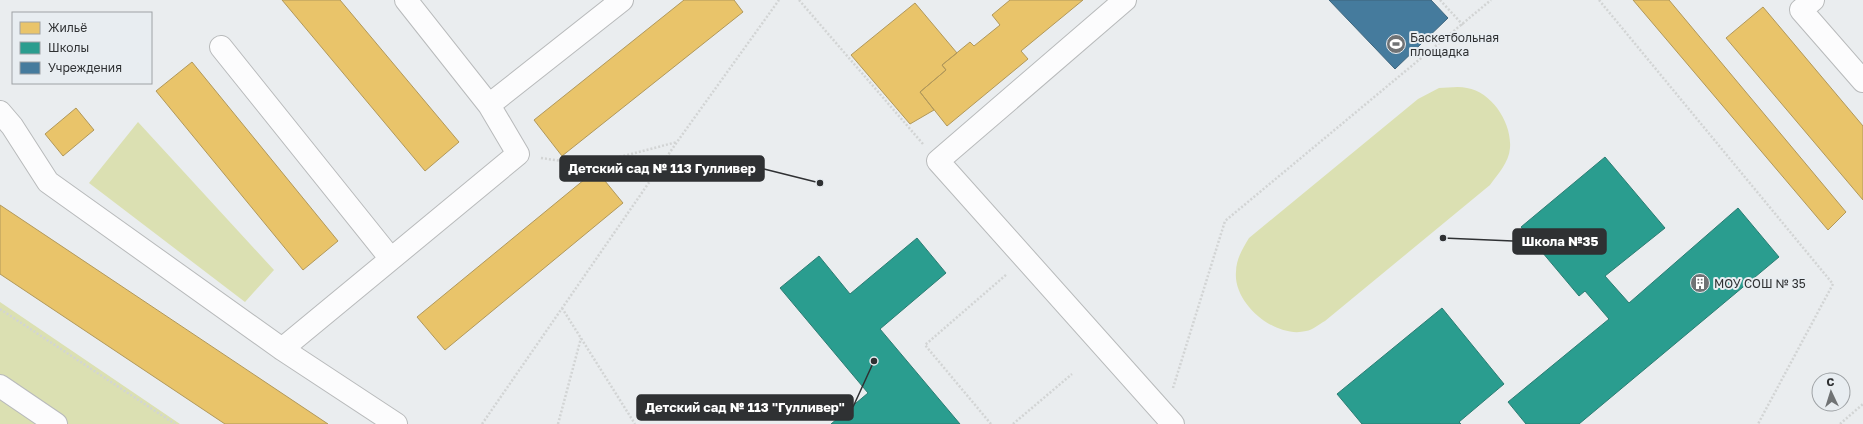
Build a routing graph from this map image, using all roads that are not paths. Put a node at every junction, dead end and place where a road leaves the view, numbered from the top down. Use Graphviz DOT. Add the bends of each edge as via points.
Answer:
graph roads {
  1 [pos="406,0"];
  2 [pos="622,0"];
  3 [pos="1125,0"];
  4 [pos="1813,0"];
  5 [pos="221,47"];
  6 [pos="1863,80"];
  7 [pos="489,105"];
  8 [pos="0,112"];
  9 [pos="391,259"];
  10 [pos="282,349"];
  11 [pos="0,386"];
  12 [pos="1169,419"];
  13 [pos="56,424"];
  14 [pos="396,424"];
  1 -- 7 [label="lane"];
  2 -- 7 [label="lane"];
  3 -- 12 [label="lane" via="938,161"];
  4 -- 6 [label="lane" via="1801,10"];
  5 -- 9 [label="lane"];
  7 -- 9 [label="lane" via="518,154"];
  8 -- 10 [label="lane" via="48,182"];
  9 -- 10 [label="lane"];
  10 -- 14 [label="lane"];
  11 -- 13 [label="lane"];
}
